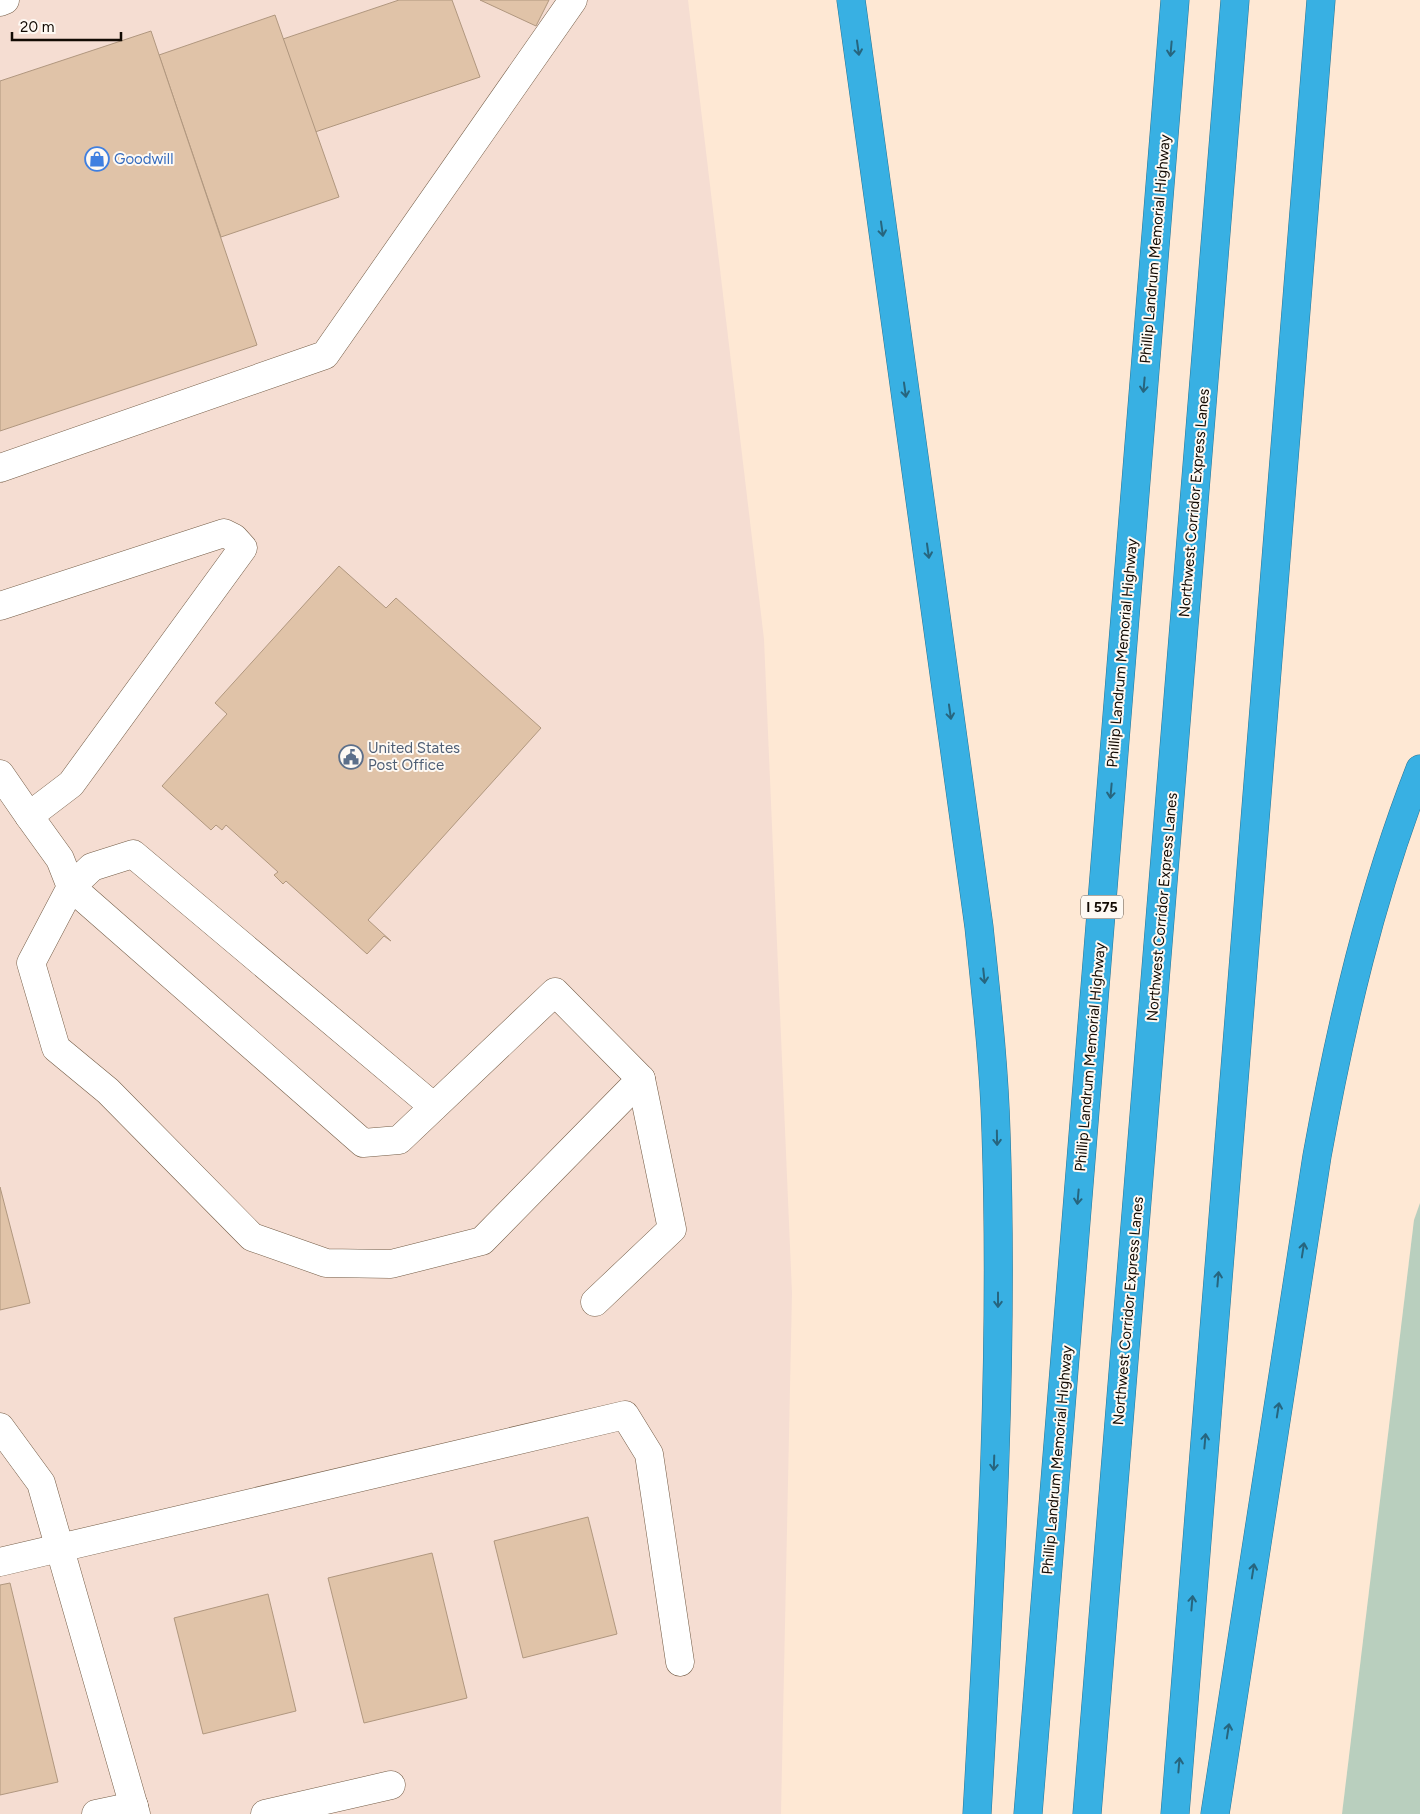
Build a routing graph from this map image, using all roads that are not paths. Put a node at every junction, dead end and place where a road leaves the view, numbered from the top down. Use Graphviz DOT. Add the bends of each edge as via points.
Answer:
graph roads {
  1 [pos="5,0"];
  2 [pos="573,0"];
  3 [pos="851,0"];
  4 [pos="1175,0"];
  5 [pos="1235,0"];
  6 [pos="1321,0"];
  7 [pos="0,2"];
  8 [pos="0,468"];
  9 [pos="0,606"];
  10 [pos="1420,769"];
  11 [pos="0,774"];
  12 [pos="28,816"];
  13 [pos="71,887"];
  14 [pos="641,1079"];
  15 [pos="434,1107"];
  16 [pos="595,1302"];
  17 [pos="0,1427"];
  18 [pos="60,1549"];
  19 [pos="0,1562"];
  20 [pos="680,1662"];
  21 [pos="391,1785"];
  22 [pos="135,1810"];
  23 [pos="96,1814"];
  24 [pos="265,1814"];
  25 [pos="977,1814"];
  26 [pos="1028,1814"];
  27 [pos="1087,1814"];
  28 [pos="1175,1814"];
  29 [pos="1215,1814"];
  1 -- 7 [label="lane"];
  2 -- 8 [label="lane" via="325,355"];
  3 -- 25 [label="highway, one-way" via="979,927 991,1035 997,1166 998,1321 990,1571"];
  4 -- 26 [label="highway, Phillip Landrum Memorial Highway / I 575, one-way"];
  5 -- 27 [label="highway, Northwest Corridor Express Lanes"];
  28 -- 6 [label="highway, one-way"];
  9 -- 12 [label="lane" via="224,533 243,548 71,784"];
  29 -- 10 [label="highway, one-way" via="1334,1064 1380,884"];
  11 -- 12 [label="lane"];
  12 -- 13 [label="lane" via="60,859"];
  13 -- 14 [label="lane" via="30,963 56,1048 108,1091 252,1237 326,1263 391,1264 482,1241"];
  13 -- 15 [label="lane" via="92,867 133,854"];
  13 -- 15 [label="lane" via="363,1143 399,1140"];
  14 -- 15 [label="lane" via="555,992"];
  14 -- 16 [label="lane" via="672,1229"];
  17 -- 18 [label="lane" via="42,1483"];
  18 -- 19 [label="lane"];
  18 -- 20 [label="lane" via="625,1415 649,1454"];
  18 -- 22 [label="lane"];
  21 -- 24 [label="lane"];
  22 -- 23 [label="lane"];
}
